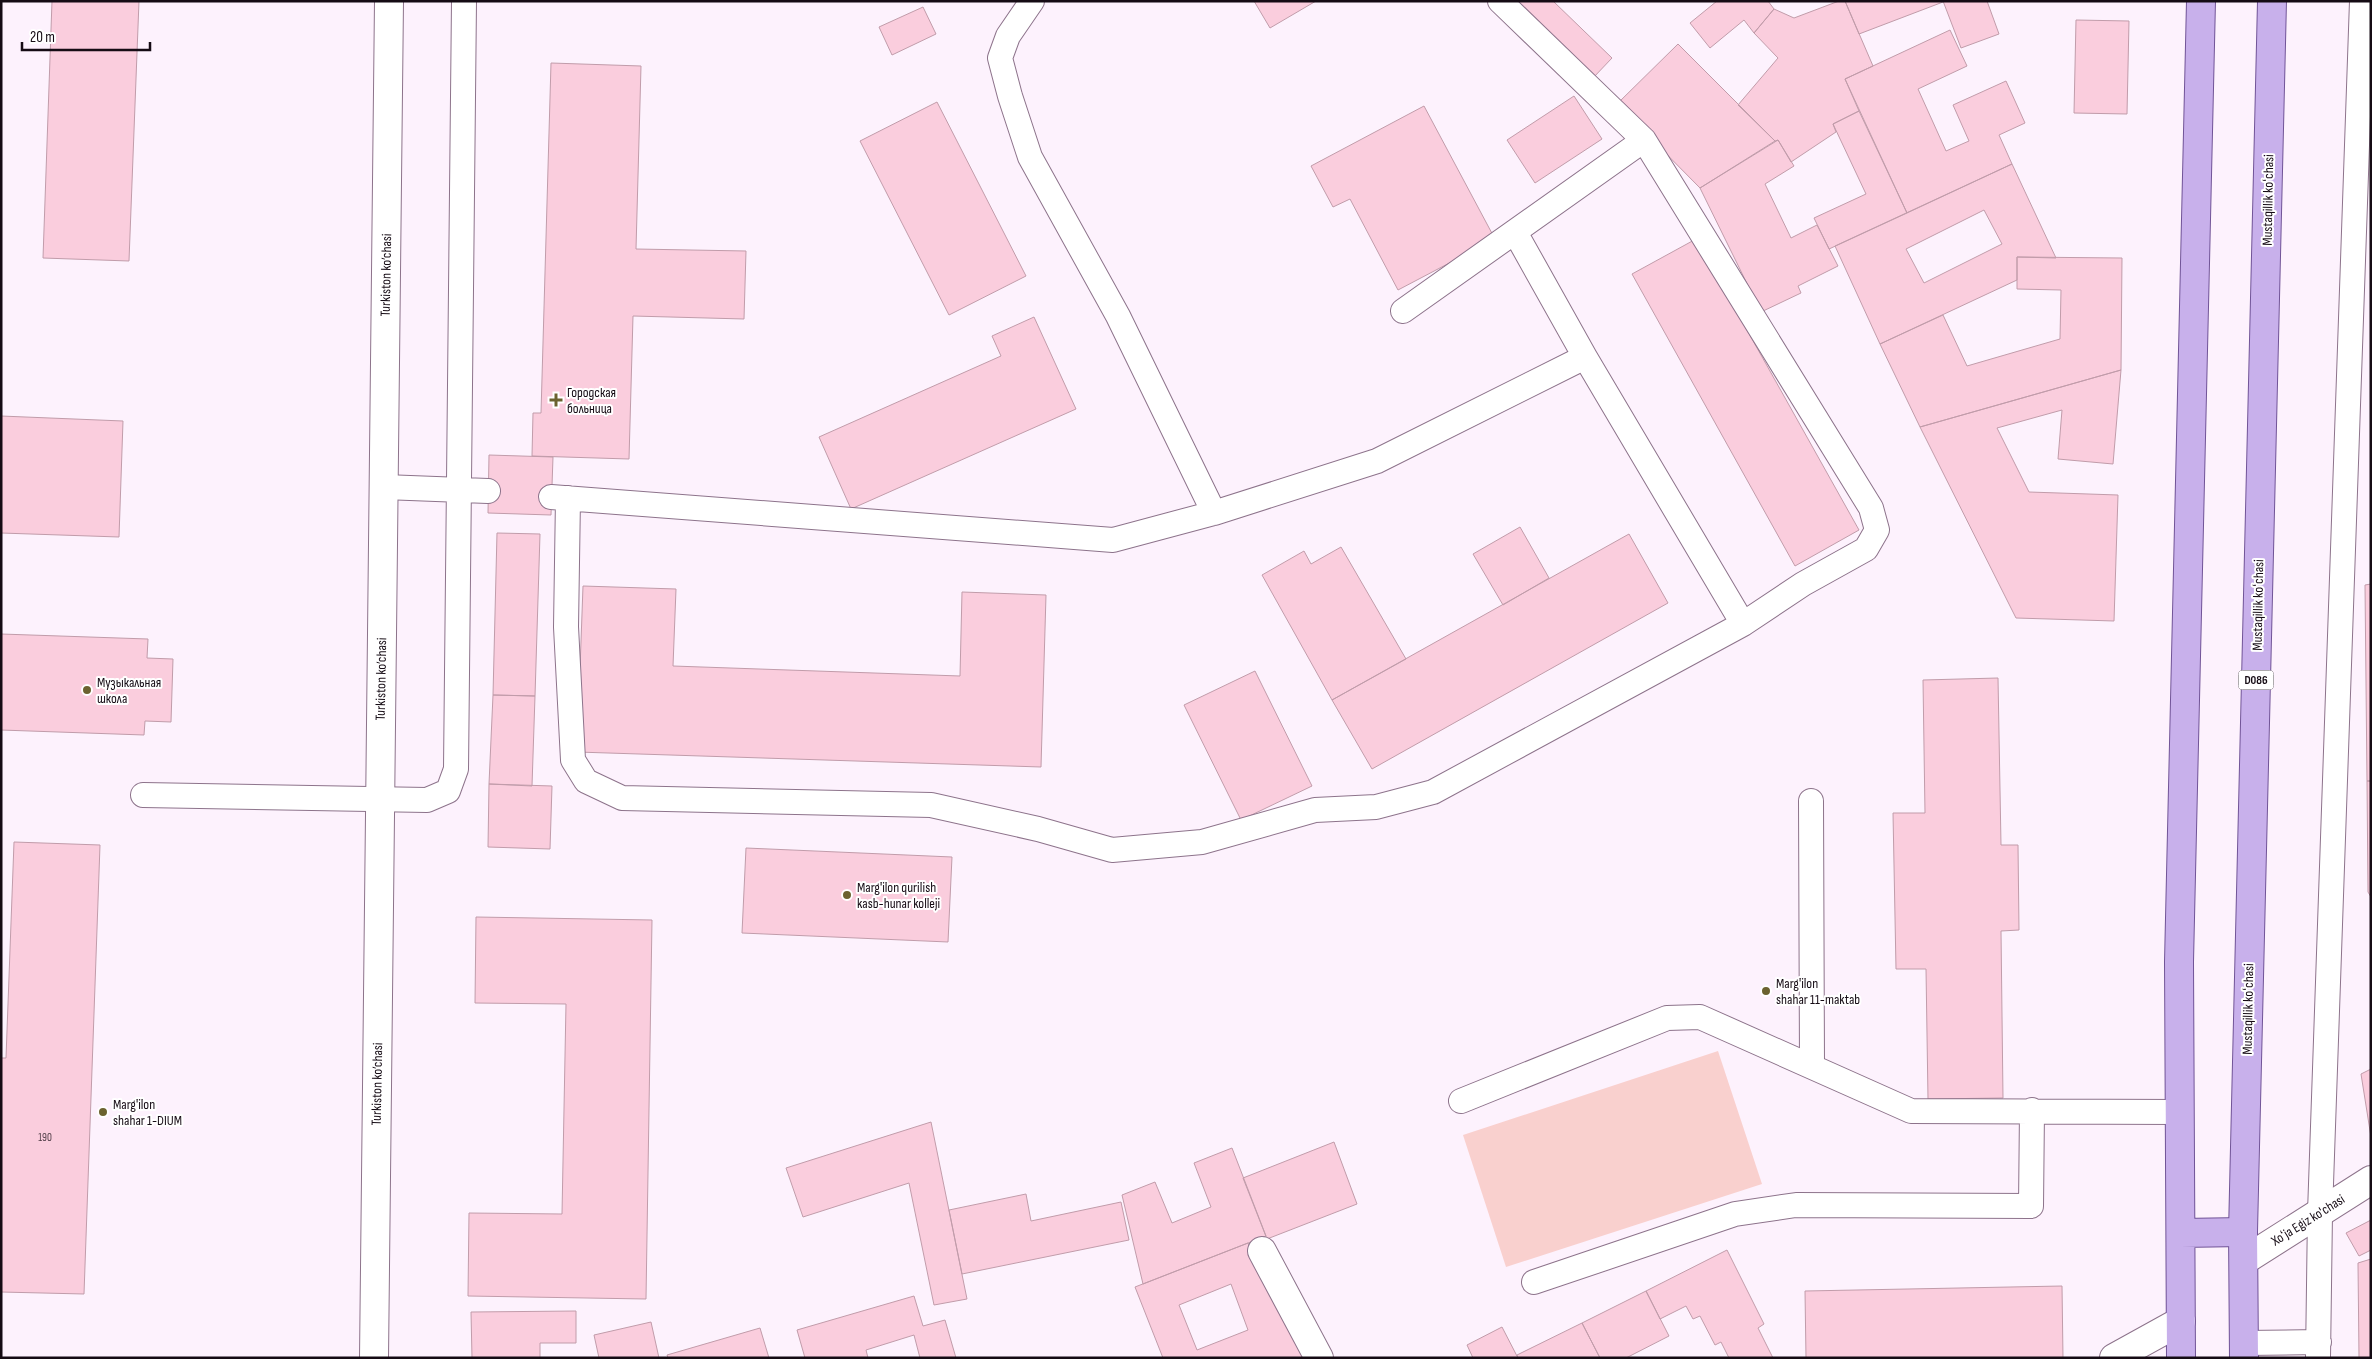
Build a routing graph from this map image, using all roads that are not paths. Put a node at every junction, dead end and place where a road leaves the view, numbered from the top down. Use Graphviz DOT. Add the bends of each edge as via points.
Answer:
graph roads {
  1 [pos="389,1"];
  2 [pos="464,1"];
  3 [pos="1032,1"];
  4 [pos="1500,1"];
  5 [pos="2200,1"];
  6 [pos="2272,1"];
  7 [pos="2362,1"];
  8 [pos="1644,140"];
  9 [pos="1515,232"];
  10 [pos="1404,311"];
  11 [pos="1585,357"];
  12 [pos="384,487"];
  13 [pos="458,489"];
  14 [pos="488,491"];
  15 [pos="1214,513"];
  16 [pos="1743,624"];
  17 [pos="143,795"];
  18 [pos="380,798"];
  19 [pos="1811,800"];
  20 [pos="1812,1066"];
  21 [pos="1462,1101"];
  22 [pos="2032,1110"];
  23 [pos="2180,1112"];
  24 [pos="2371,1180"];
  25 [pos="2320,1213"];
  26 [pos="2243,1232"];
  27 [pos="2180,1233"];
  28 [pos="1262,1251"];
  29 [pos="2244,1260"];
  30 [pos="1534,1282"];
  31 [pos="2181,1321"];
  32 [pos="2244,1350"];
  33 [pos="2319,1350"];
  34 [pos="374,1358"];
  35 [pos="1319,1358"];
  36 [pos="2114,1358"];
  37 [pos="2181,1358"];
  1 -- 12 [label="main road, Turkiston ko’chasi"];
  2 -- 13 [label="lane"];
  3 -- 15 [label="lane" via="1008,36 1000,58 1030,157 1118,316"];
  4 -- 8 [label="lane"];
  5 -- 23 [label="main road" via="2180,952"];
  6 -- 26 [label="main road, Mustaqillik koʻchasi / D086"];
  7 -- 25 [label="lane"];
  8 -- 9 [label="lane"];
  8 -- 16 [label="lane" via="1871,508 1876,530 1866,549 1803,584"];
  9 -- 10 [label="lane"];
  9 -- 11 [label="lane"];
  11 -- 15 [label="lane" via="1377,461"];
  11 -- 16 [label="lane"];
  12 -- 13 [label="lane"];
  12 -- 18 [label="main road, Turkiston ko’chasi"];
  13 -- 14 [label="lane"];
  13 -- 18 [label="lane" via="456,769 448,791 427,800"];
  15 -- 16 [label="lane" via="1113,540 560,498 573,760 586,781 622,798 931,806 1038,829 1112,850 1202,842 1315,810 1376,807 1433,792"];
  17 -- 18 [label="lane"];
  18 -- 34 [label="main road, Turkiston ko’chasi"];
  19 -- 20 [label="lane"];
  20 -- 21 [label="lane" via="1700,1017 1667,1018"];
  20 -- 22 [label="lane" via="1911,1111"];
  22 -- 23 [label="lane"];
  22 -- 30 [label="lane" via="2031,1206 1796,1205 1735,1214"];
  23 -- 27 [label="main road"];
  24 -- 25 [label="main road, Xoʻja Egiz ko'chasi"];
  25 -- 29 [label="main road, Xoʻja Egiz ko'chasi"];
  25 -- 33 [label="lane"];
  26 -- 27 [label="main road"];
  26 -- 29 [label="main road, Mustaqillik koʻchasi / D086"];
  27 -- 31 [label="main road"];
  28 -- 35 [label="main road"];
  29 -- 32 [label="main road, Mustaqillik koʻchasi / D086"];
  31 -- 36 [label="main road"];
  31 -- 37 [label="main road"];
  32 -- 33 [label="lane"];
}
